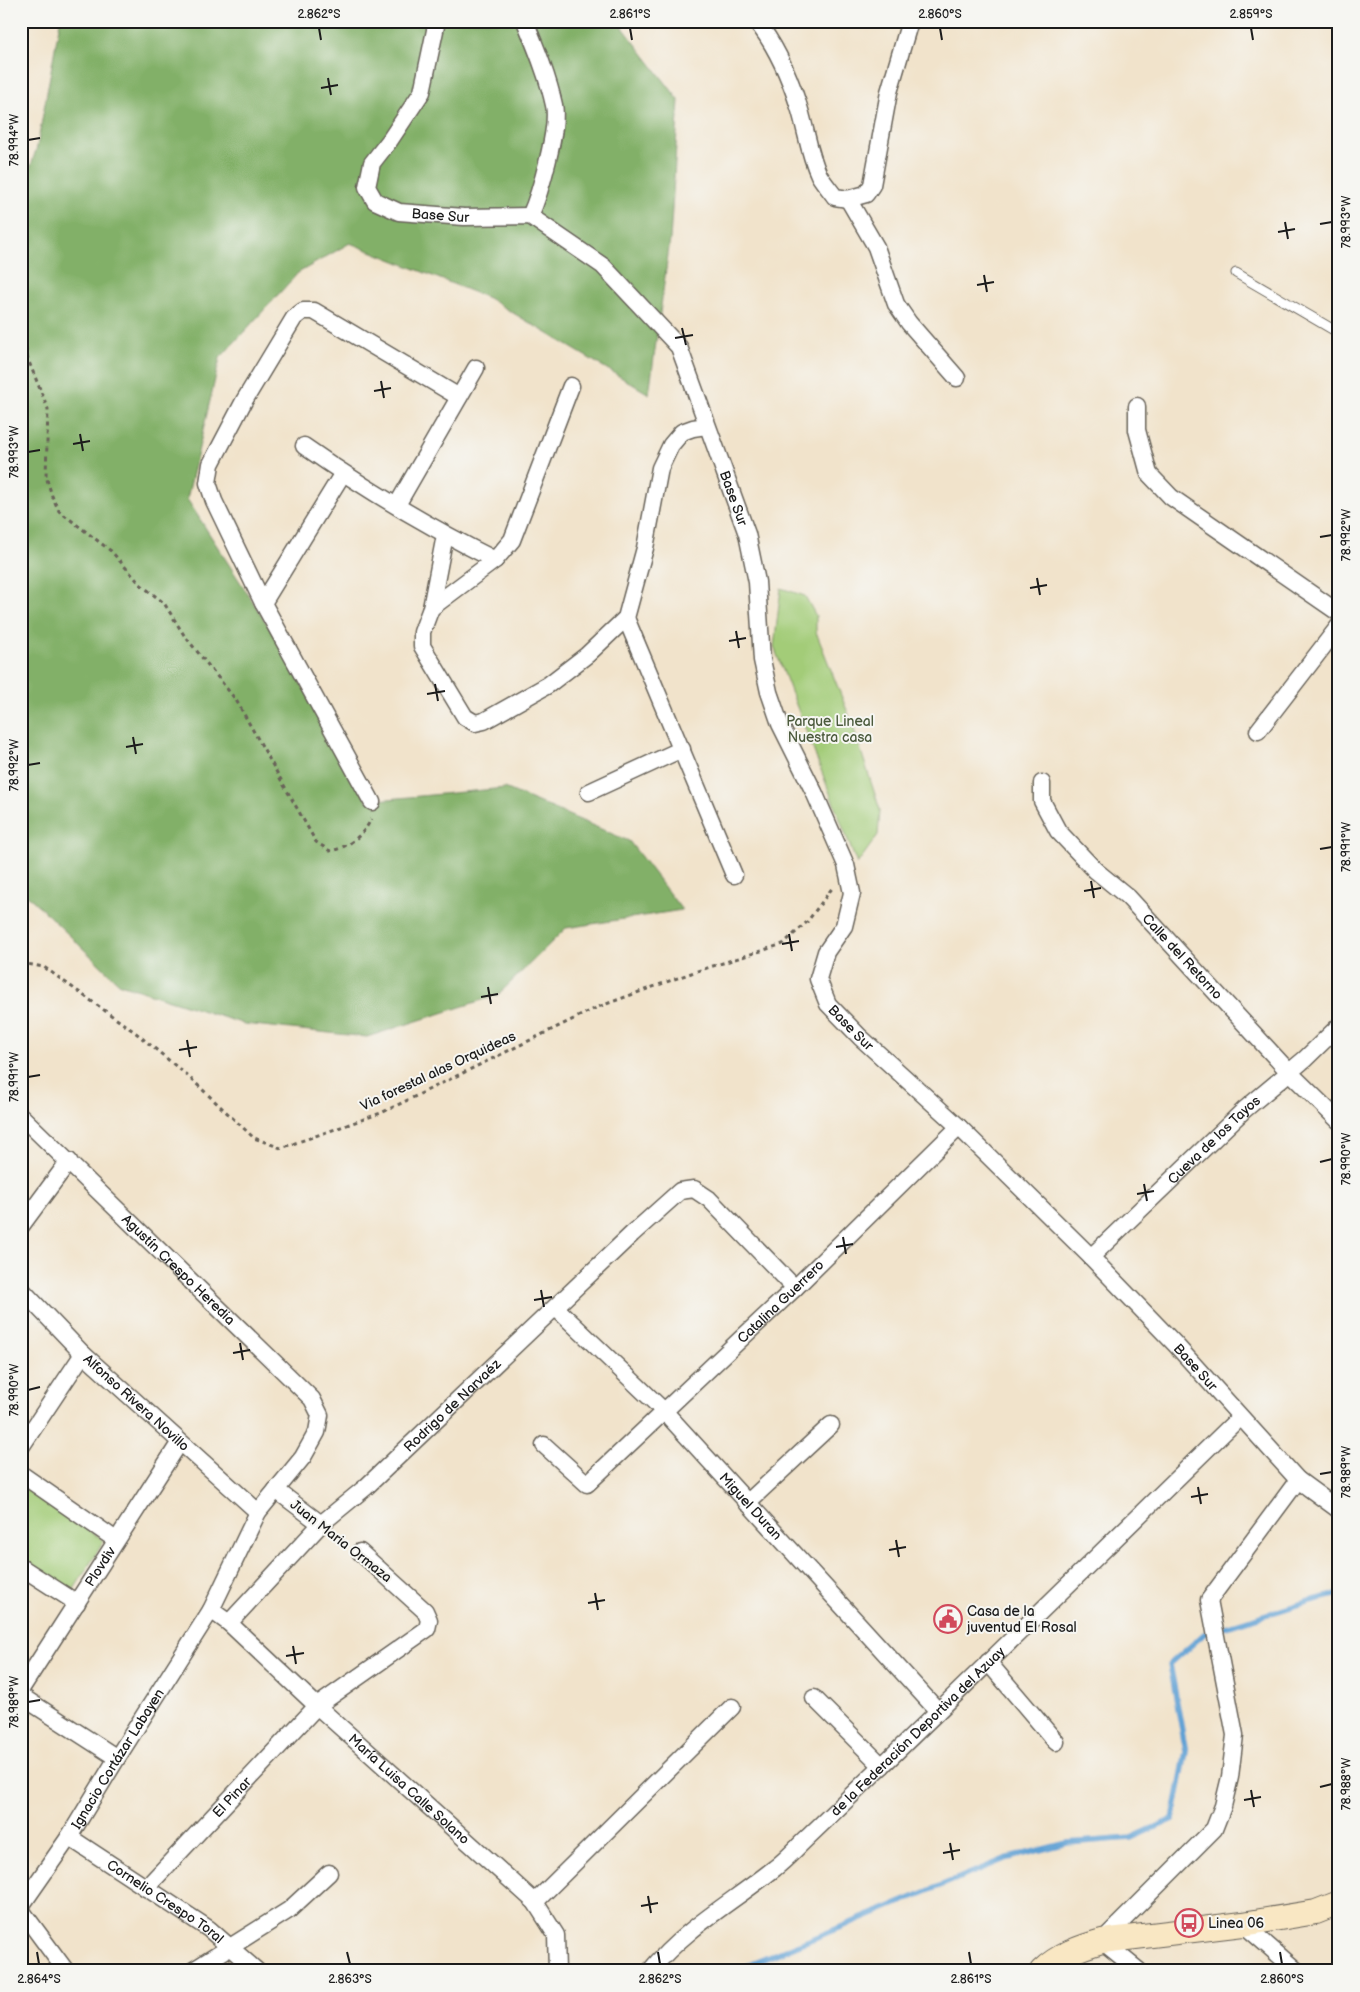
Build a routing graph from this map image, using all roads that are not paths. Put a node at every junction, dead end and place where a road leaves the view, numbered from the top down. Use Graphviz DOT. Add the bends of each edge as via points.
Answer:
graph roads {
  1 [pos="437,21"];
  2 [pos="525,21"];
  3 [pos="756,21"];
  4 [pos="910,21"];
  5 [pos="848,199"];
  6 [pos="530,216"];
  7 [pos="1236,272"];
  8 [pos="1339,333"];
  9 [pos="476,368"];
  10 [pos="957,378"];
  11 [pos="571,386"];
  12 [pos="458,397"];
  13 [pos="1138,406"];
  14 [pos="706,426"];
  15 [pos="304,446"];
  16 [pos="343,473"];
  17 [pos="397,505"];
  18 [pos="445,535"];
  19 [pos="495,560"];
  20 [pos="263,603"];
  21 [pos="431,608"];
  22 [pos="1339,613"];
  23 [pos="626,618"];
  24 [pos="1339,626"];
  25 [pos="1258,730"];
  26 [pos="682,749"];
  27 [pos="1042,783"];
  28 [pos="589,792"];
  29 [pos="372,802"];
  30 [pos="734,875"];
  31 [pos="1339,1026"];
  32 [pos="1289,1072"];
  33 [pos="21,1116"];
  34 [pos="1339,1121"];
  35 [pos="959,1127"];
  36 [pos="69,1161"];
  37 [pos="21,1226"];
  38 [pos="1091,1257"];
  39 [pos="795,1288"];
  40 [pos="21,1289"];
  41 [pos="556,1308"];
  42 [pos="83,1354"];
  43 [pos="664,1411"];
  44 [pos="1240,1417"];
  45 [pos="831,1425"];
  46 [pos="317,1432"];
  47 [pos="180,1442"];
  48 [pos="544,1445"];
  49 [pos="21,1447"];
  50 [pos="21,1474"];
  51 [pos="1298,1480"];
  52 [pos="276,1490"];
  53 [pos="747,1503"];
  54 [pos="1339,1510"];
  55 [pos="258,1512"];
  56 [pos="321,1524"];
  57 [pos="116,1540"];
  58 [pos="360,1552"];
  59 [pos="21,1567"];
  60 [pos="77,1603"];
  61 [pos="211,1610"];
  62 [pos="229,1623"];
  63 [pos="988,1662"];
  64 [pos="21,1688"];
  65 [pos="21,1696"];
  66 [pos="814,1698"];
  67 [pos="317,1706"];
  68 [pos="732,1707"];
  69 [pos="938,1711"];
  70 [pos="1056,1742"];
  71 [pos="117,1758"];
  72 [pos="882,1766"];
  73 [pos="69,1838"];
  74 [pos="329,1873"];
  75 [pos="146,1888"];
  76 [pos="535,1902"];
  77 [pos="1339,1903"];
  78 [pos="21,1906"];
  79 [pos="21,1910"];
  80 [pos="1243,1924"];
  81 [pos="1102,1941"];
  82 [pos="232,1948"];
  83 [pos="66,1971"];
  84 [pos="192,1971"];
  85 [pos="257,1971"];
  86 [pos="557,1971"];
  87 [pos="650,1971"];
  88 [pos="1042,1971"];
  89 [pos="1139,1971"];
  90 [pos="1297,1971"];
  1 -- 6 [label="street, Base Sur" via="422,92 372,163 367,186 375,201 399,212 464,217"];
  2 -- 6 [label="street" via="555,106 552,140"];
  3 -- 5 [label="street" via="784,68 819,176 835,197"];
  4 -- 5 [label="street" via="888,92 872,185 866,194"];
  5 -- 10 [label="street" via="876,247 896,304"];
  6 -- 14 [label="street, Base Sur" via="603,266 679,347"];
  7 -- 8 [label="lane"];
  9 -- 12 [label="street"];
  11 -- 19 [label="street" via="512,540"];
  12 -- 17 [label="street"];
  12 -- 20 [label="street" via="314,311 303,312 294,318 215,456 208,483"];
  13 -- 22 [label="street" via="1137,430 1149,474 1171,497"];
  14 -- 23 [label="street" via="682,432 671,445 660,468 645,548"];
  14 -- 35 [label="street, Base Sur" via="747,534 757,582 762,660 769,692 780,724 846,865 852,893 844,926 826,952 818,979 828,1004"];
  15 -- 16 [label="street"];
  16 -- 17 [label="street"];
  16 -- 20 [label="street"];
  17 -- 18 [label="street"];
  18 -- 19 [label="street"];
  18 -- 21 [label="street"];
  19 -- 21 [label="street"];
  20 -- 29 [label="street"];
  21 -- 23 [label="street" via="422,632 422,646 465,717 475,723 548,685 587,655"];
  23 -- 26 [label="street"];
  24 -- 25 [label="street"];
  26 -- 28 [label="street"];
  26 -- 30 [label="street"];
  27 -- 32 [label="street, Calle del Retorno" via="1042,801 1058,831 1095,870 1128,897"];
  31 -- 32 [label="street, Cueva de los Tayos"];
  32 -- 34 [label="street, Calle del Retorno"];
  32 -- 38 [label="street, Cueva de los Tayos" via="1244,1110"];
  33 -- 36 [label="street, Agustín Crespo Heredia"];
  35 -- 38 [label="street, Base Sur"];
  35 -- 39 [label="street, Catalina Guerrero"];
  36 -- 37 [label="street"];
  36 -- 46 [label="street, Agustín Crespo Heredia" via="312,1398 320,1415"];
  38 -- 44 [label="street, Base Sur" via="1176,1344"];
  39 -- 41 [label="street, Rodrigo de Narvaéz" via="709,1199 694,1189 680,1191"];
  39 -- 43 [label="street, Catalina Guerrero"];
  40 -- 42 [label="street, Alfonso Rivera Novillo"];
  41 -- 43 [label="street, Miguel Duran"];
  41 -- 56 [label="street, Rodrigo de Narvaéz" via="366,1487"];
  42 -- 47 [label="street, Alfonso Rivera Novillo"];
  42 -- 49 [label="street"];
  43 -- 48 [label="street, Catalina Guerrero" via="587,1484"];
  43 -- 53 [label="street, Miguel Duran"];
  44 -- 51 [label="street, Base Sur"];
  44 -- 63 [label="street, de la Federación Deportiva del Azuay"];
  45 -- 53 [label="street"];
  46 -- 52 [label="street, Ignacio Cortázar Labayen" via="303,1457"];
  47 -- 55 [label="street, Alfonso Rivera Novillo"];
  47 -- 57 [label="street, Plovdiv"];
  50 -- 57 [label="street"];
  51 -- 54 [label="street, Base Sur"];
  51 -- 81 [label="street" via="1209,1600 1234,1735 1230,1777 1214,1829"];
  52 -- 55 [label="street, Ignacio Cortázar Labayen"];
  52 -- 56 [label="street, Juan Maria Ormaza"];
  53 -- 69 [label="street, Miguel Duran"];
  55 -- 61 [label="street, Ignacio Cortázar Labayen"];
  56 -- 62 [label="street, Rodrigo de Narvaéz"];
  57 -- 60 [label="street, Plovdiv"];
  58 -- 67 [label="street, Juan Maria Ormaza" via="425,1611 429,1620 427,1628"];
  59 -- 60 [label="street"];
  60 -- 64 [label="street, Plovdiv"];
  61 -- 62 [label="street"];
  61 -- 71 [label="street, Ignacio Cortázar Labayen"];
  62 -- 67 [label="street, María Luisa Calle Solano"];
  63 -- 69 [label="street, de la Federación Deportiva del Azuay"];
  63 -- 70 [label="street"];
  65 -- 71 [label="street"];
  66 -- 72 [label="street"];
  67 -- 75 [label="street, El Pinar"];
  67 -- 76 [label="street, María Luisa Calle Solano"];
  68 -- 76 [label="street"];
  69 -- 72 [label="street, de la Federación Deportiva del Azuay"];
  71 -- 73 [label="street, Ignacio Cortázar Labayen"];
  72 -- 87 [label="street, de la Federación Deportiva del Azuay" via="776,1867 699,1922"];
  73 -- 75 [label="street, Cornelio Crespo Toral"];
  73 -- 78 [label="street, Ignacio Cortázar Labayen"];
  74 -- 82 [label="street" via="289,1910"];
  75 -- 82 [label="street, Cornelio Crespo Toral"];
  76 -- 86 [label="street, María Luisa Calle Solano" via="556,1935"];
  77 -- 80 [label="street" via="1316,1912"];
  79 -- 83 [label="street"];
  80 -- 81 [label="street"];
  80 -- 90 [label="street"];
  81 -- 88 [label="street" via="1081,1947"];
  81 -- 89 [label="street"];
  82 -- 84 [label="street"];
  82 -- 85 [label="street, Cornelio Crespo Toral"];
}
